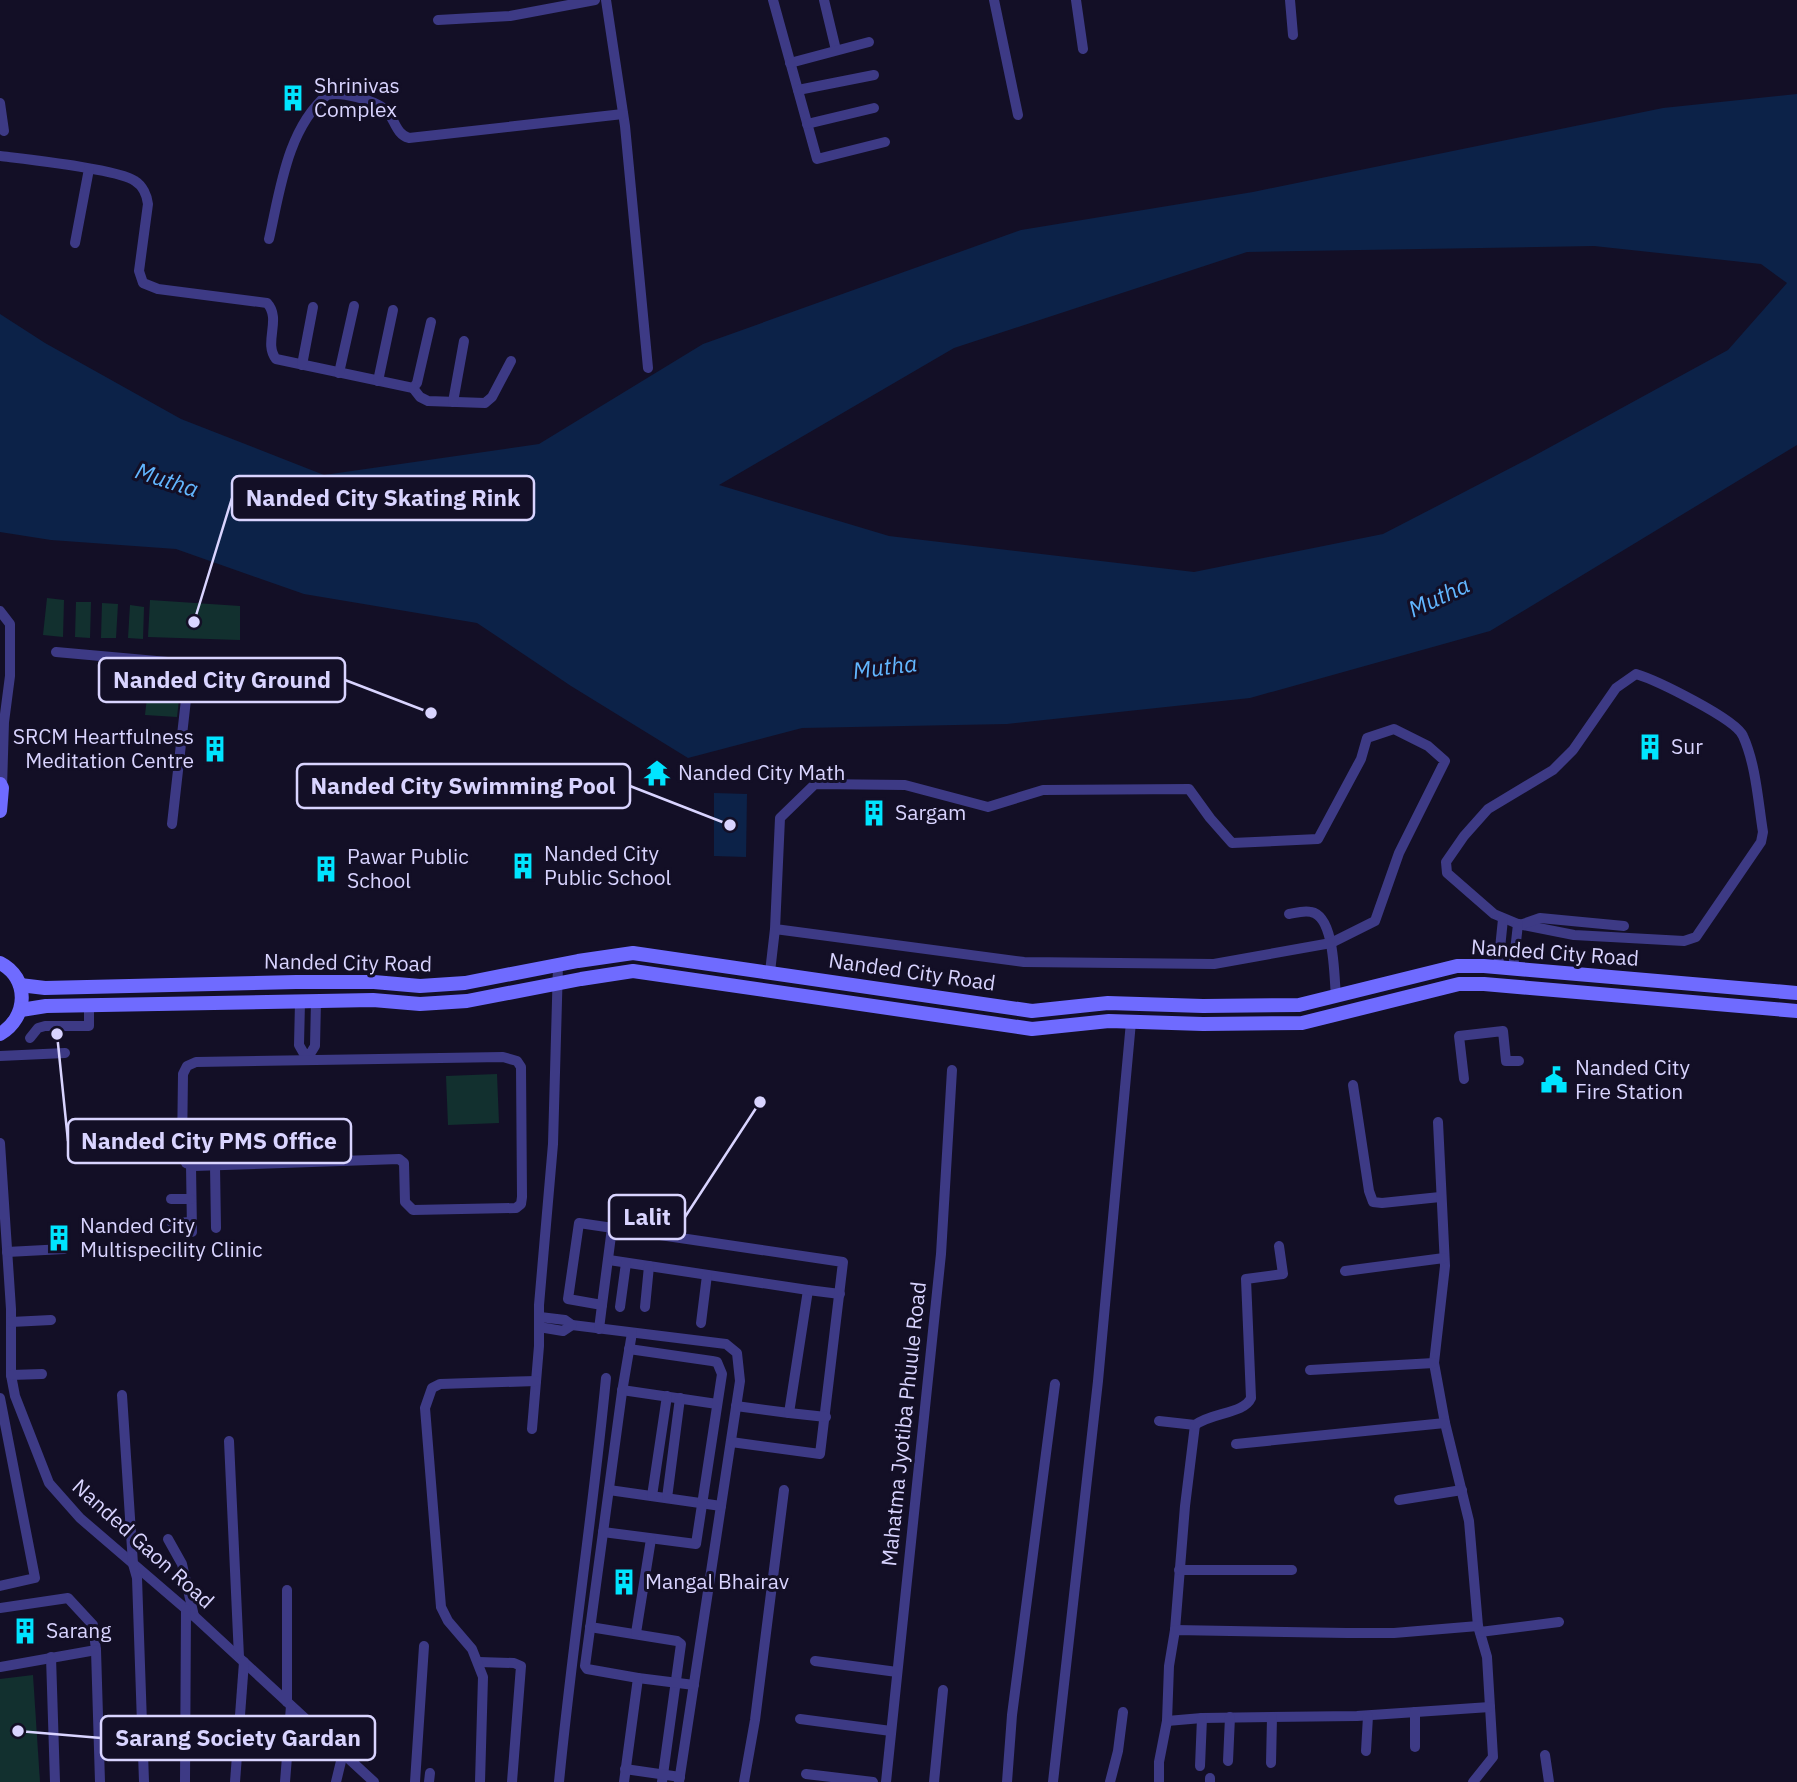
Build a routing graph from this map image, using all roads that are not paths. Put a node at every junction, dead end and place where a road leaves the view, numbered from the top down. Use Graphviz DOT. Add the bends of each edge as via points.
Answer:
graph roads {
  1 [pos="594,0"];
  2 [pos="606,0"];
  3 [pos="773,0"];
  4 [pos="824,0"];
  5 [pos="994,0"];
  6 [pos="1076,0"];
  7 [pos="1290,0"];
  8 [pos="438,20"];
  9 [pos="1293,35"];
  10 [pos="869,42"];
  11 [pos="1083,49"];
  12 [pos="836,50"];
  13 [pos="790,63"];
  14 [pos="874,75"];
  15 [pos="798,90"];
  16 [pos="0,103"];
  17 [pos="874,108"];
  18 [pos="623,114"];
  19 [pos="1018,115"];
  20 [pos="807,124"];
  21 [pos="4,131"];
  22 [pos="885,142"];
  23 [pos="0,156"];
  24 [pos="89,169"];
  25 [pos="269,239"];
  26 [pos="75,243"];
  27 [pos="354,306"];
  28 [pos="313,307"];
  29 [pos="393,310"];
  30 [pos="431,322"];
  31 [pos="464,341"];
  32 [pos="511,361"];
  33 [pos="302,365"];
  34 [pos="648,368"];
  35 [pos="339,373"];
  36 [pos="378,381"];
  37 [pos="413,388"];
  38 [pos="453,402"];
  39 [pos="0,611"];
  40 [pos="56,652"];
  41 [pos="5,675"];
  42 [pos="2,722"];
  43 [pos="1,786"];
  44 [pos="0,811"];
  45 [pos="172,824"];
  46 [pos="1289,914"];
  47 [pos="1503,919"];
  48 [pos="1520,924"];
  49 [pos="1624,926"];
  50 [pos="775,929"];
  51 [pos="1331,943"];
  52 [pos="0,961"];
  53 [pos="558,965"];
  54 [pos="1506,968"];
  55 [pos="770,972"];
  56 [pos="559,983"];
  57 [pos="20,985"];
  58 [pos="1797,993"];
  59 [pos="1336,997"];
  60 [pos="316,1001"];
  61 [pos="300,1002"];
  62 [pos="89,1005"];
  63 [pos="1058,1008"];
  64 [pos="21,1010"];
  65 [pos="1797,1011"];
  66 [pos="1131,1022"];
  67 [pos="1061,1026"];
  68 [pos="0,1034"];
  69 [pos="30,1038"];
  70 [pos="65,1053"];
  71 [pos="0,1056"];
  72 [pos="307,1059"];
  73 [pos="1519,1061"];
  74 [pos="952,1070"];
  75 [pos="1464,1079"];
  76 [pos="1353,1085"];
  77 [pos="1438,1122"];
  78 [pos="0,1143"];
  79 [pos="191,1165"];
  80 [pos="215,1166"];
  81 [pos="1440,1197"];
  82 [pos="171,1199"];
  83 [pos="191,1199"];
  84 [pos="172,1223"];
  85 [pos="216,1228"];
  86 [pos="612,1228"];
  87 [pos="1279,1246"];
  88 [pos="64,1249"];
  89 [pos="8,1252"];
  90 [pos="1444,1258"];
  91 [pos="608,1260"];
  92 [pos="626,1263"];
  93 [pos="649,1266"];
  94 [pos="1345,1271"];
  95 [pos="707,1275"];
  96 [pos="808,1290"];
  97 [pos="840,1294"];
  98 [pos="602,1305"];
  99 [pos="620,1307"];
  100 [pos="645,1307"];
  101 [pos="51,1320"];
  102 [pos="11,1322"];
  103 [pos="539,1322"];
  104 [pos="701,1323"];
  105 [pos="599,1329"];
  106 [pos="632,1333"];
  107 [pos="629,1349"];
  108 [pos="1434,1363"];
  109 [pos="1310,1370"];
  110 [pos="42,1374"];
  111 [pos="11,1376"];
  112 [pos="606,1378"];
  113 [pos="536,1381"];
  114 [pos="1055,1384"];
  115 [pos="622,1390"];
  116 [pos="121,1395"];
  117 [pos="667,1396"];
  118 [pos="0,1398"];
  119 [pos="680,1398"];
  120 [pos="717,1404"];
  121 [pos="736,1406"];
  122 [pos="789,1413"];
  123 [pos="826,1418"];
  124 [pos="1159,1421"];
  125 [pos="1445,1423"];
  126 [pos="1195,1425"];
  127 [pos="532,1429"];
  128 [pos="229,1441"];
  129 [pos="731,1442"];
  130 [pos="1236,1444"];
  131 [pos="609,1490"];
  132 [pos="784,1490"];
  133 [pos="1462,1490"];
  134 [pos="652,1496"];
  135 [pos="667,1498"];
  136 [pos="1399,1500"];
  137 [pos="702,1503"];
  138 [pos="721,1506"];
  139 [pos="603,1532"];
  140 [pos="168,1539"];
  141 [pos="651,1539"];
  142 [pos="133,1564"];
  143 [pos="1179,1570"];
  144 [pos="1292,1570"];
  145 [pos="0,1586"];
  146 [pos="287,1590"];
  147 [pos="0,1608"];
  148 [pos="190,1612"];
  149 [pos="1559,1622"];
  150 [pos="590,1627"];
  151 [pos="1479,1629"];
  152 [pos="1175,1630"];
  153 [pos="636,1633"];
  154 [pos="424,1646"];
  155 [pos="96,1650"];
  156 [pos="51,1657"];
  157 [pos="242,1660"];
  158 [pos="815,1661"];
  159 [pos="478,1662"];
  160 [pos="0,1667"];
  161 [pos="897,1672"];
  162 [pos="638,1678"];
  163 [pos="676,1683"];
  164 [pos="694,1685"];
  165 [pos="943,1690"];
  166 [pos="289,1704"];
  167 [pos="1490,1707"];
  168 [pos="1123,1712"];
  169 [pos="1415,1712"];
  170 [pos="1367,1716"];
  171 [pos="1230,1717"];
  172 [pos="1272,1717"];
  173 [pos="1202,1718"];
  174 [pos="800,1719"];
  175 [pos="1167,1721"];
  176 [pos="891,1731"];
  177 [pos="1415,1747"];
  178 [pos="1366,1751"];
  179 [pos="343,1753"];
  180 [pos="1545,1755"];
  181 [pos="1228,1762"];
  182 [pos="1271,1763"];
  183 [pos="1200,1766"];
  184 [pos="625,1769"];
  185 [pos="807,1774"];
  186 [pos="663,1778"];
  187 [pos="680,1780"];
  188 [pos="846,1780"];
  189 [pos="55,1782"];
  190 [pos="100,1782"];
  191 [pos="144,1782"];
  192 [pos="185,1782"];
  193 [pos="235,1782"];
  194 [pos="285,1782"];
  195 [pos="336,1782"];
  196 [pos="373,1782"];
  197 [pos="415,1782"];
  198 [pos="480,1782"];
  199 [pos="512,1782"];
  200 [pos="559,1782"];
  201 [pos="624,1782"];
  202 [pos="744,1782"];
  203 [pos="873,1782"];
  204 [pos="886,1782"];
  205 [pos="933,1782"];
  206 [pos="1007,1782"];
  207 [pos="1054,1782"];
  208 [pos="1110,1782"];
  209 [pos="1159,1782"];
  210 [pos="1473,1782"];
  211 [pos="1549,1782"];
  1 -- 8 [label="street" via="510,16"];
  2 -- 18 [label="street"];
  3 -- 13 [label="street"];
  4 -- 12 [label="street"];
  5 -- 19 [label="street"];
  6 -- 11 [label="street"];
  7 -- 9 [label="street"];
  10 -- 12 [label="street"];
  12 -- 13 [label="street"];
  13 -- 15 [label="street"];
  14 -- 15 [label="street"];
  15 -- 20 [label="street"];
  16 -- 21 [label="street"];
  17 -- 20 [label="street"];
  18 -- 25 [label="street" via="409,138 380,107 341,93 327,95 297,136"];
  18 -- 34 [label="street"];
  20 -- 22 [label="street" via="817,159"];
  23 -- 24 [label="street"];
  24 -- 26 [label="street"];
  24 -- 33 [label="street" via="136,181 147,197 139,271 144,283 158,289 267,303 274,313 273,356"];
  27 -- 35 [label="street"];
  28 -- 33 [label="street"];
  29 -- 36 [label="street"];
  30 -- 37 [label="street"];
  31 -- 38 [label="street"];
  32 -- 38 [label="street" via="489,402"];
  33 -- 35 [label="street"];
  35 -- 36 [label="street"];
  36 -- 37 [label="street"];
  37 -- 38 [label="street" via="423,399"];
  39 -- 41 [label="street" via="10,624"];
  40 -- 45 [label="street" via="190,664"];
  41 -- 42 [label="street"];
  42 -- 43 [label="street"];
  43 -- 44 [label="street"];
  46 -- 51 [label="street" via="1311,911 1321,917"];
  47 -- 48 [label="street"];
  47 -- 48 [label="street" via="1453,879 1446,862 1488,809 1536,782 1573,750 1625,680 1636,674 1687,695 1742,733 1750,756 1761,842 1696,937 1684,941 1574,935"];
  47 -- 54 [label="street"];
  48 -- 49 [label="street" via="1540,918"];
  48 -- 54 [label="street"];
  50 -- 51 [label="street" via="1024,962 1214,964"];
  50 -- 51 [label="street" via="780,818 814,784 905,785 988,807 1044,790 1189,789 1231,843 1301,841 1318,839 1361,759 1367,738 1394,729 1428,746 1445,761 1399,853 1375,921"];
  50 -- 55 [label="street"];
  51 -- 59 [label="street"];
  52 -- 57 [label="street"];
  53 -- 55 [label="street, Nanded City Road" via="633,953"];
  53 -- 56 [label="street"];
  53 -- 57 [label="street, Nanded City Road" via="464,984 420,986 322,982"];
  54 -- 58 [label="street, Nanded City Road"];
  54 -- 59 [label="street, Nanded City Road" via="1457,966"];
  55 -- 63 [label="street, Nanded City Road" via="1032,1011"];
  56 -- 60 [label="street, Nanded City Road" via="467,1001"];
  56 -- 67 [label="street, Nanded City Road" via="633,971 1032,1029"];
  56 -- 103 [label="street"];
  57 -- 64 [label="street"];
  59 -- 63 [label="street, Nanded City Road" via="1278,1006 1108,1003"];
  60 -- 61 [label="street, Nanded City Road"];
  60 -- 72 [label="street" via="315,1046"];
  61 -- 62 [label="street, Nanded City Road"];
  61 -- 72 [label="street" via="299,1045"];
  62 -- 64 [label="street, Nanded City Road"];
  62 -- 69 [label="street" via="89,1026 45,1026"];
  63 -- 67 [label="street"];
  64 -- 68 [label="street"];
  65 -- 66 [label="street, Nanded City Road" via="1459,984 1302,1023"];
  66 -- 67 [label="street, Nanded City Road"];
  66 -- 207 [label="street"];
  70 -- 71 [label="street"];
  72 -- 79 [label="street" via="187,1066 183,1074 182,1150"];
  72 -- 80 [label="street" via="517,1061 521,1067 521,1204 516,1208 414,1210 405,1202 404,1163 399,1159"];
  73 -- 75 [label="street" via="1506,1061 1503,1031 1459,1036"];
  74 -- 161 [label="street, Mahatma Jyotiba Phuule Road" via="941,1254"];
  76 -- 81 [label="street" via="1373,1202"];
  77 -- 81 [label="street"];
  78 -- 89 [label="street, Nanded Gaon Road"];
  79 -- 80 [label="street"];
  79 -- 83 [label="street"];
  80 -- 85 [label="street"];
  81 -- 90 [label="street"];
  82 -- 83 [label="street"];
  83 -- 84 [label="street" via="192,1227"];
  86 -- 91 [label="street"];
  86 -- 97 [label="street" via="843,1262"];
  86 -- 98 [label="street" via="578,1225 568,1299"];
  87 -- 126 [label="street" via="1283,1274 1246,1279 1250,1402"];
  88 -- 89 [label="street"];
  89 -- 102 [label="street, Nanded Gaon Road"];
  90 -- 94 [label="street"];
  90 -- 108 [label="street"];
  91 -- 92 [label="street"];
  91 -- 98 [label="street"];
  92 -- 93 [label="street"];
  92 -- 99 [label="street"];
  93 -- 95 [label="street"];
  93 -- 100 [label="street"];
  95 -- 96 [label="street"];
  95 -- 104 [label="street"];
  96 -- 97 [label="street"];
  96 -- 122 [label="street"];
  97 -- 123 [label="street"];
  98 -- 105 [label="street"];
  101 -- 102 [label="street"];
  102 -- 111 [label="street, Nanded Gaon Road"];
  103 -- 105 [label="street" via="565,1320"];
  103 -- 113 [label="street"];
  105 -- 106 [label="street"];
  106 -- 107 [label="street"];
  106 -- 121 [label="street" via="732,1347 740,1381"];
  107 -- 115 [label="street"];
  107 -- 120 [label="street" via="717,1362 722,1374"];
  108 -- 109 [label="street"];
  108 -- 125 [label="street"];
  110 -- 111 [label="street"];
  111 -- 142 [label="street, Nanded Gaon Road" via="49,1483 80,1518"];
  112 -- 200 [label="street"];
  113 -- 127 [label="street"];
  113 -- 159 [label="street" via="440,1384 432,1388 425,1408 441,1607"];
  114 -- 206 [label="street"];
  115 -- 117 [label="street"];
  115 -- 131 [label="street"];
  116 -- 142 [label="street"];
  117 -- 119 [label="street"];
  117 -- 134 [label="street"];
  118 -- 145 [label="street" via="35,1578"];
  119 -- 120 [label="street"];
  119 -- 135 [label="street"];
  120 -- 137 [label="street"];
  121 -- 122 [label="street"];
  121 -- 129 [label="street"];
  122 -- 123 [label="street"];
  123 -- 129 [label="street" via="819,1454"];
  124 -- 126 [label="street"];
  125 -- 130 [label="street"];
  125 -- 133 [label="street"];
  126 -- 143 [label="street"];
  128 -- 157 [label="street"];
  129 -- 138 [label="street"];
  131 -- 134 [label="street"];
  131 -- 139 [label="street"];
  132 -- 202 [label="street"];
  133 -- 136 [label="street"];
  133 -- 151 [label="street"];
  134 -- 135 [label="street"];
  135 -- 137 [label="street"];
  137 -- 138 [label="street"];
  137 -- 141 [label="street" via="696,1544"];
  138 -- 164 [label="street"];
  139 -- 141 [label="street"];
  139 -- 150 [label="street"];
  140 -- 148 [label="street" via="183,1564"];
  141 -- 153 [label="street"];
  142 -- 148 [label="street, Nanded Gaon Road"];
  142 -- 191 [label="street"];
  143 -- 144 [label="street"];
  143 -- 152 [label="street"];
  146 -- 166 [label="street"];
  147 -- 155 [label="street" via="68,1598 93,1625"];
  148 -- 157 [label="street, Nanded Gaon Road"];
  148 -- 192 [label="street"];
  149 -- 151 [label="street"];
  150 -- 153 [label="street"];
  150 -- 162 [label="street" via="586,1668"];
  151 -- 152 [label="street" via="1394,1633"];
  151 -- 167 [label="street" via="1487,1657"];
  152 -- 175 [label="street" via="1168,1666"];
  153 -- 163 [label="street" via="681,1644"];
  154 -- 197 [label="street"];
  155 -- 156 [label="street"];
  155 -- 190 [label="street"];
  156 -- 160 [label="street"];
  156 -- 189 [label="street"];
  157 -- 166 [label="street, Nanded Gaon Road"];
  157 -- 193 [label="street"];
  158 -- 161 [label="street"];
  159 -- 198 [label="street" via="483,1677"];
  159 -- 199 [label="street" via="521,1666"];
  161 -- 176 [label="street, Mahatma Jyotiba Phuule Road"];
  162 -- 163 [label="street"];
  162 -- 184 [label="street"];
  163 -- 164 [label="street"];
  163 -- 186 [label="street"];
  164 -- 187 [label="street"];
  165 -- 205 [label="street"];
  166 -- 179 [label="street, Nanded Gaon Road"];
  166 -- 194 [label="street"];
  167 -- 169 [label="street"];
  167 -- 210 [label="street" via="1493,1757"];
  168 -- 208 [label="street"];
  169 -- 170 [label="street"];
  169 -- 177 [label="street"];
  170 -- 172 [label="street"];
  170 -- 178 [label="street"];
  171 -- 172 [label="street"];
  171 -- 173 [label="street"];
  171 -- 181 [label="street"];
  172 -- 182 [label="street"];
  173 -- 175 [label="street"];
  173 -- 183 [label="street"];
  174 -- 176 [label="street"];
  175 -- 209 [label="street"];
  176 -- 204 [label="street, Mahatma Jyotiba Phuule Road"];
  179 -- 195 [label="street"];
  179 -- 196 [label="street, Nanded Gaon Road"];
  180 -- 211 [label="street"];
  184 -- 186 [label="street"];
  184 -- 201 [label="street"];
  185 -- 188 [label="street"];
  186 -- 187 [label="street"];
  188 -- 203 [label="street"];
}
